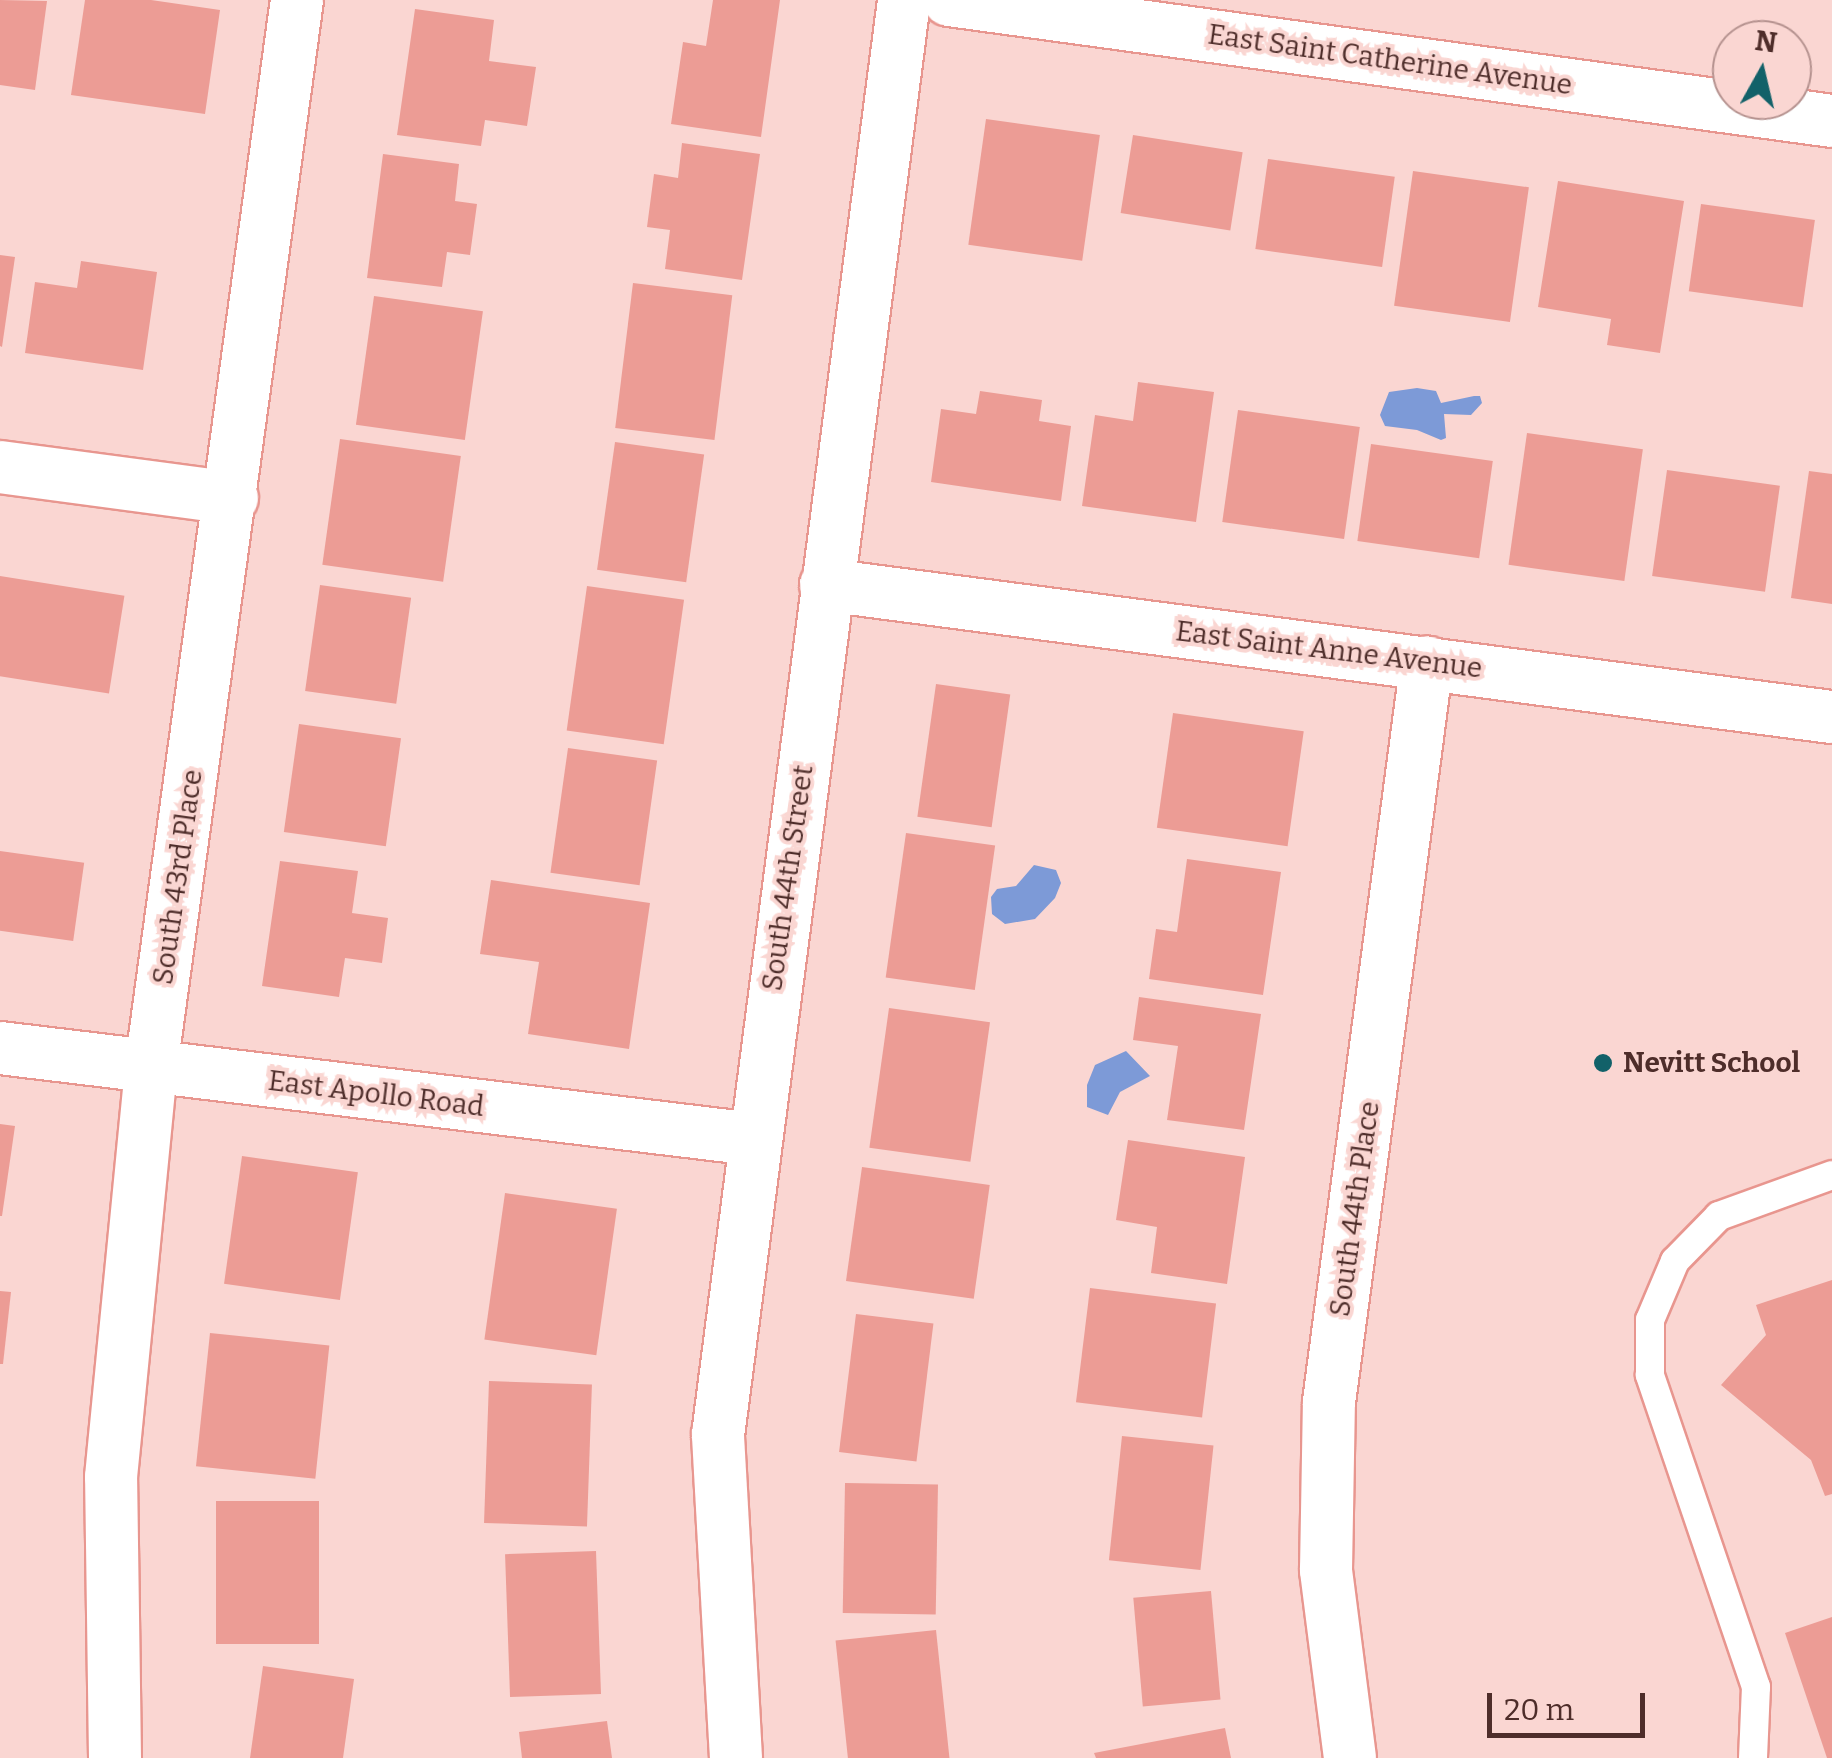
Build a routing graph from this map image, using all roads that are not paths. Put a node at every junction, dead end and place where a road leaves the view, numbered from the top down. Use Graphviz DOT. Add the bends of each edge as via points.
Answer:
graph roads {
  1 [pos="297,0"];
  2 [pos="904,0"];
  3 [pos="948,0"];
  4 [pos="1832,120"];
  5 [pos="0,466"];
  6 [pos="232,498"];
  7 [pos="826,586"];
  8 [pos="1428,662"];
  9 [pos="1832,717"];
  10 [pos="0,1048"];
  11 [pos="150,1067"];
  12 [pos="753,1138"];
  13 [pos="1832,1175"];
  14 [pos="115,1758"];
  15 [pos="736,1758"];
  16 [pos="1350,1758"];
  17 [pos="1752,1758"];
  1 -- 6 [label="street, South 43rd Place"];
  2 -- 7 [label="street, South 44th Street"];
  3 -- 4 [label="street, East Saint Catherine Avenue"];
  5 -- 6 [label="street"];
  6 -- 11 [label="street, South 43rd Place"];
  7 -- 8 [label="street, East Saint Anne Avenue"];
  7 -- 12 [label="street, South 44th Street"];
  8 -- 9 [label="street, East Saint Anne Avenue"];
  8 -- 16 [label="street, South 44th Place" via="1329,1402 1326,1570"];
  10 -- 11 [label="street, East Apollo Road"];
  11 -- 12 [label="street, East Apollo Road"];
  11 -- 14 [label="street, South 43rd Place" via="112,1476"];
  12 -- 15 [label="street, South 44th Street" via="718,1436"];
  13 -- 17 [label="lane" via="1719,1216 1675,1261 1650,1320 1650,1375 1756,1687"];
}
